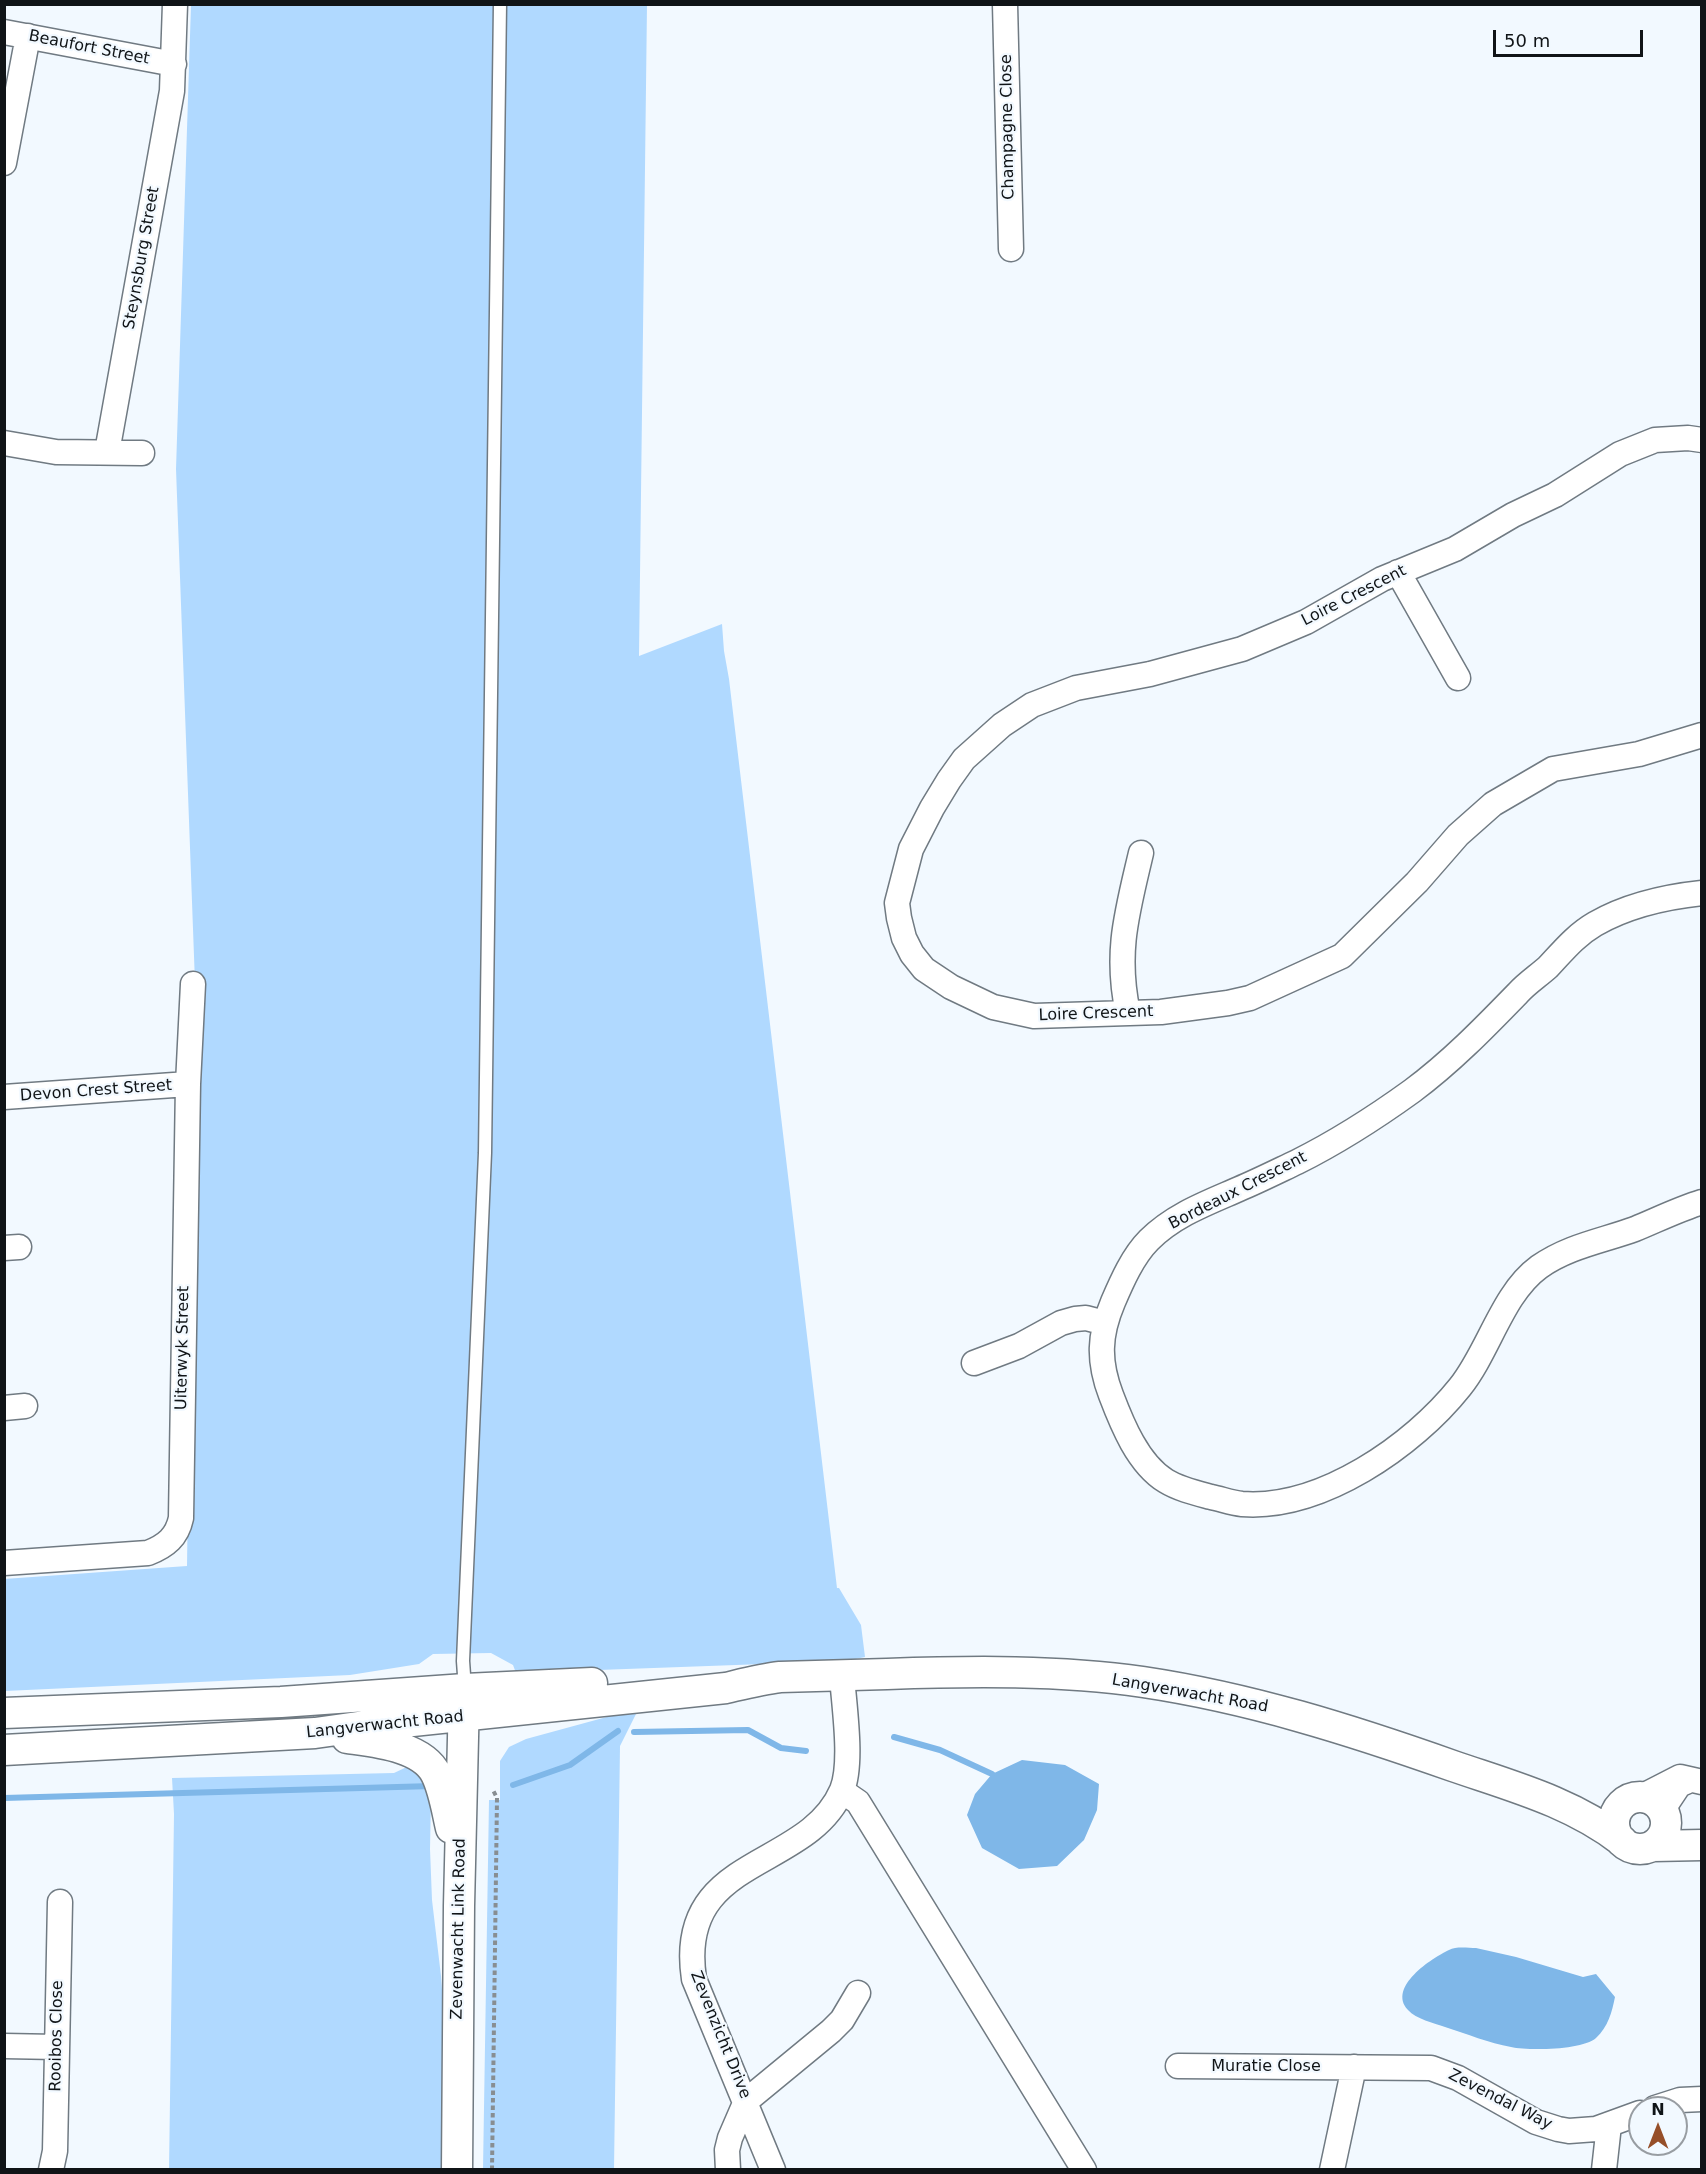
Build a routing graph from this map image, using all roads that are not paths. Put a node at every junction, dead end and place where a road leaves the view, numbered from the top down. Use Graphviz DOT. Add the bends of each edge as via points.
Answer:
graph roads {
  1 [pos="176,4"];
  2 [pos="500,4"];
  3 [pos="1005,4"];
  4 [pos="16,34"];
  5 [pos="174,64"];
  6 [pos="5,152"];
  7 [pos="1011,249"];
  8 [pos="1701,440"];
  9 [pos="4,443"];
  10 [pos="106,452"];
  11 [pos="142,453"];
  12 [pos="1398,572"];
  13 [pos="1458,678"];
  14 [pos="1701,735"];
  15 [pos="1141,853"];
  16 [pos="1701,892"];
  17 [pos="193,984"];
  18 [pos="1128,1013"];
  19 [pos="188,1084"];
  20 [pos="4,1097"];
  21 [pos="1701,1202"];
  22 [pos="1105,1323"];
  23 [pos="974,1363"];
  24 [pos="4,1563"];
  25 [pos="842,1676"];
  26 [pos="464,1702"];
  27 [pos="4,1713"];
  28 [pos="315,1733"];
  29 [pos="4,1750"];
  30 [pos="1697,1781"];
  31 [pos="842,1791"];
  32 [pos="1564,1805"];
  33 [pos="1649,1806"];
  34 [pos="1701,1837"];
  35 [pos="1622,1841"];
  36 [pos="1701,1845"];
  37 [pos="1653,1846"];
  38 [pos="460,1863"];
  39 [pos="60,1902"];
  40 [pos="858,1993"];
  41 [pos="4,2046"];
  42 [pos="57,2047"];
  43 [pos="1178,2067"];
  44 [pos="1354,2067"];
  45 [pos="746,2101"];
  46 [pos="1628,2118"];
  47 [pos="1609,2125"];
  48 [pos="51,2169"];
  49 [pos="457,2169"];
  50 [pos="728,2169"];
  51 [pos="773,2169"];
  52 [pos="1084,2169"];
  53 [pos="1332,2169"];
  54 [pos="1604,2169"];
  1 -- 5 [label="street, Steynsburg Street"];
  2 -- 26 [label="lane" via="484,1154"];
  3 -- 7 [label="street, Champagne Close"];
  4 -- 5 [label="street, Beaufort Street"];
  4 -- 6 [label="street"];
  5 -- 10 [label="street, Steynsburg Street"];
  8 -- 12 [label="street, Loire Crescent" via="1655,440 1620,454 1555,495 1455,549"];
  9 -- 10 [label="street" via="56,452"];
  10 -- 11 [label="street"];
  12 -- 13 [label="street"];
  12 -- 18 [label="street, Loire Crescent" via="1306,622 1242,649 1150,674 1076,688 1032,705 964,759 938,798 911,849 897,903 904,938 924,969 993,1007 1034,1016"];
  14 -- 18 [label="street, Loire Crescent" via="1640,754 1553,769 1493,804 1342,956 1250,998 1161,1012"];
  15 -- 18 [label="street" via="1123,933 1122,985"];
  16 -- 22 [label="street, Bordeaux Crescent" via="1629,908 1594,925 1574,939 1470,1043 1413,1090 1300,1160 1169,1223 1148,1241 1132,1263"];
  17 -- 19 [label="street, Uiterwyk Street"];
  19 -- 20 [label="street, Devon Crest Street"];
  19 -- 24 [label="street, Uiterwyk Street" via="178,1530 161,1548 148,1552"];
  21 -- 22 [label="street, Bordeaux Crescent" via="1633,1230 1576,1246 1536,1269 1514,1294 1461,1386 1423,1424 1363,1471 1284,1501 1242,1504 1164,1480 1140,1455 1103,1374 1101,1342"];
  22 -- 23 [label="street" via="1086,1318 1061,1323 1019,1346"];
  25 -- 26 [label="street, Langverwacht Road" via="763,1680 723,1674 578,1684"];
  25 -- 31 [label="street, Zevenzicht Drive" via="847,1753"];
  25 -- 32 [label="street, Langverwacht Road" via="962,1671 1142,1682 1290,1713 1362,1734"];
  26 -- 27 [label="street, Langverwacht Road" via="281,1702"];
  26 -- 28 [label="street, Langverwacht Road" via="365,1726"];
  26 -- 38 [label="street, Zevenwacht Link Road"];
  28 -- 29 [label="street, Langverwacht Road"];
  28 -- 38 [label="street" via="400,1747 425,1760 436,1773"];
  30 -- 33 [label="street" via="1674,1778"];
  31 -- 45 [label="street, Zevenzicht Drive" via="815,1826 722,1886 698,1922 692,1950 694,1979"];
  31 -- 52 [label="street" via="858,1803"];
  32 -- 33 [label="street, Langverwacht Road"];
  32 -- 35 [label="street, Langverwacht Road"];
  33 -- 34 [label="street"];
  33 -- 35 [label="street" via="1619,1807 1614,1821"];
  33 -- 37 [label="street" via="1665,1833"];
  35 -- 37 [label="street" via="1633,1848"];
  36 -- 37 [label="street"];
  38 -- 49 [label="street, Zevenwacht Link Road"];
  39 -- 42 [label="street, Rooibos Close"];
  40 -- 45 [label="street" via="831,2031"];
  41 -- 42 [label="street"];
  42 -- 48 [label="street, Rooibos Close" via="55,2151"];
  43 -- 44 [label="street, Muratie Close"];
  44 -- 47 [label="street, Zevendal Way" via="1439,2070 1547,2126 1582,2131"];
  44 -- 53 [label="street"];
  45 -- 50 [label="street" via="730,2138"];
  45 -- 51 [label="street, Zevenzicht Drive"];
  46 -- 47 [label="street, Zevendal Way"];
  47 -- 54 [label="street"];
}
